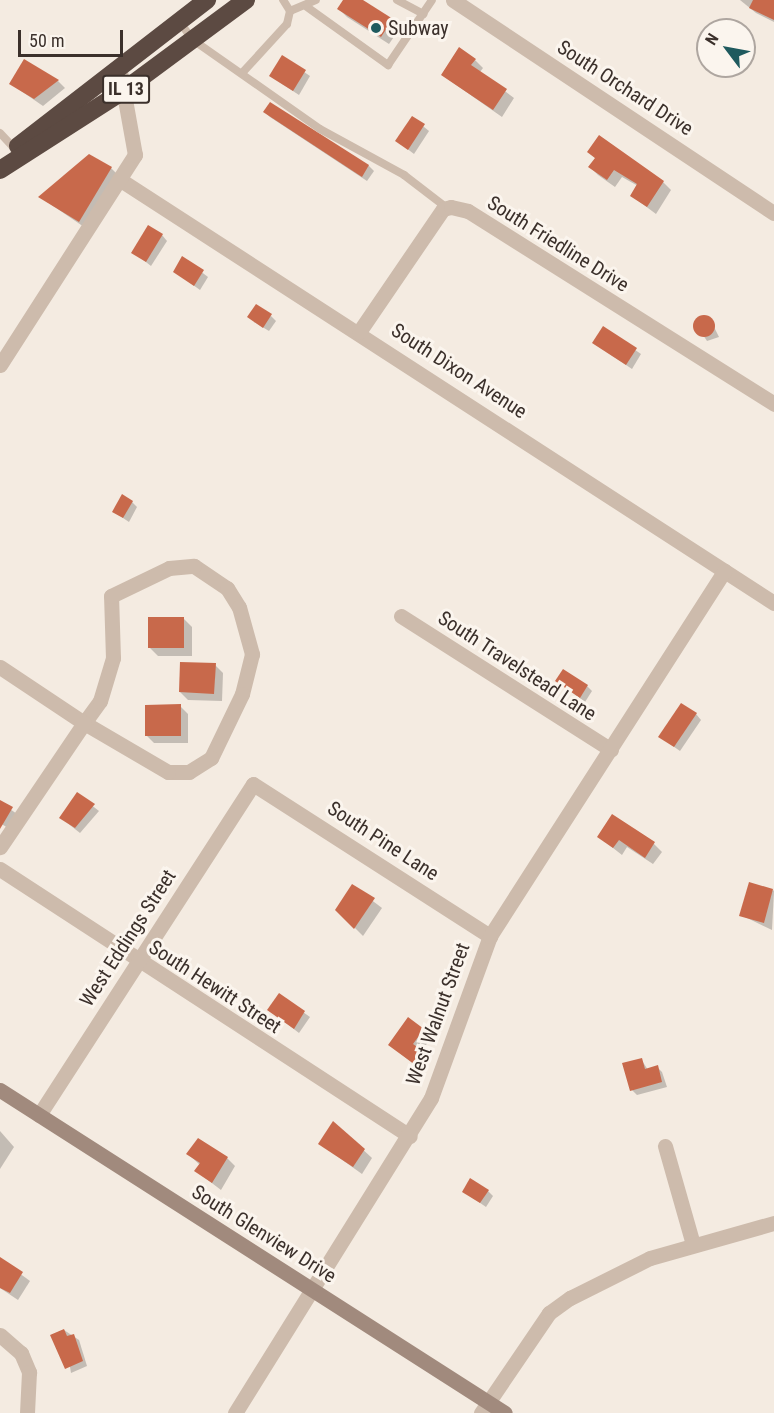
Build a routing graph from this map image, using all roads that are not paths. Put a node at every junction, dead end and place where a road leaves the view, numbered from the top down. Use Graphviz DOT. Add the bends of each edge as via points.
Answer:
graph roads {
  1 [pos="246,0"];
  2 [pos="283,0"];
  3 [pos="316,0"];
  4 [pos="397,0"];
  5 [pos="432,0"];
  6 [pos="453,0"];
  7 [pos="199,2"];
  8 [pos="307,7"];
  9 [pos="290,11"];
  10 [pos="423,14"];
  11 [pos="179,20"];
  12 [pos="193,40"];
  13 [pos="119,66"];
  14 [pos="243,72"];
  15 [pos="123,91"];
  16 [pos="0,133"];
  17 [pos="15,149"];
  18 [pos="0,160"];
  19 [pos="0,170"];
  20 [pos="119,179"];
  21 [pos="447,208"];
  22 [pos="774,213"];
  23 [pos="359,332"];
  24 [pos="0,365"];
  25 [pos="774,404"];
  26 [pos="724,571"];
  27 [pos="774,603"];
  28 [pos="400,616"];
  29 [pos="0,668"];
  30 [pos="84,723"];
  31 [pos="611,750"];
  32 [pos="253,784"];
  33 [pos="0,847"];
  34 [pos="0,869"];
  35 [pos="490,936"];
  36 [pos="137,961"];
  37 [pos="0,1090"];
  38 [pos="39,1115"];
  39 [pos="410,1136"];
  40 [pos="665,1146"];
  41 [pos="774,1223"];
  42 [pos="693,1244"];
  43 [pos="312,1289"];
  44 [pos="0,1335"];
  45 [pos="484,1408"];
  46 [pos="27,1413"];
  47 [pos="235,1413"];
  48 [pos="505,1413"];
  1 -- 12 [label="highway, IL 13"];
  2 -- 9 [label="lane"];
  3 -- 8 [label="lane"];
  4 -- 10 [label="lane"];
  5 -- 10 [label="lane"];
  6 -- 22 [label="street, South Orchard Drive"];
  7 -- 11 [label="highway, IL 13"];
  8 -- 9 [label="lane"];
  8 -- 10 [label="lane" via="388,65"];
  9 -- 14 [label="lane" via="283,30"];
  11 -- 12 [label="lane"];
  11 -- 13 [label="highway, IL 13"];
  12 -- 14 [label="lane"];
  12 -- 15 [label="highway, IL 13"];
  13 -- 15 [label="street"];
  13 -- 17 [label="highway, IL 13"];
  14 -- 21 [label="lane" via="320,129 395,169"];
  15 -- 19 [label="highway, IL 13"];
  15 -- 20 [label="street" via="136,143"];
  16 -- 17 [label="lane"];
  17 -- 18 [label="highway, IL 13"];
  20 -- 23 [label="street, South Dixon Avenue"];
  20 -- 24 [label="street"];
  21 -- 23 [label="street"];
  21 -- 25 [label="street, South Friedline Drive" via="468,211"];
  23 -- 26 [label="street, South Dixon Avenue"];
  26 -- 27 [label="street, South Dixon Avenue"];
  26 -- 31 [label="street, West Walnut Street"];
  28 -- 31 [label="street, South Travelstead Lane"];
  29 -- 30 [label="street"];
  30 -- 30 [label="street" via="100,701 113,658 111,596 136,580 177,567 194,566 227,588 239,608 252,654 242,694 211,758 189,772 168,772"];
  30 -- 33 [label="street"];
  31 -- 35 [label="street, West Walnut Street"];
  32 -- 35 [label="street, South Pine Lane"];
  32 -- 36 [label="street, West Eddings Street"];
  34 -- 36 [label="street, South Hewitt Street"];
  35 -- 39 [label="street, West Walnut Street" via="431,1098"];
  36 -- 38 [label="street, West Eddings Street"];
  36 -- 39 [label="street, South Hewitt Street"];
  37 -- 38 [label="street, South Glenview Drive"];
  38 -- 43 [label="street, South Glenview Drive"];
  39 -- 43 [label="street, West Walnut Street"];
  40 -- 42 [label="street"];
  41 -- 42 [label="street"];
  42 -- 45 [label="street" via="617,1273 549,1313"];
  43 -- 45 [label="street, South Glenview Drive"];
  43 -- 47 [label="street, West Walnut Street"];
  44 -- 46 [label="street" via="21,1353 29,1372"];
  45 -- 48 [label="street, South Glenview Drive"];
}
